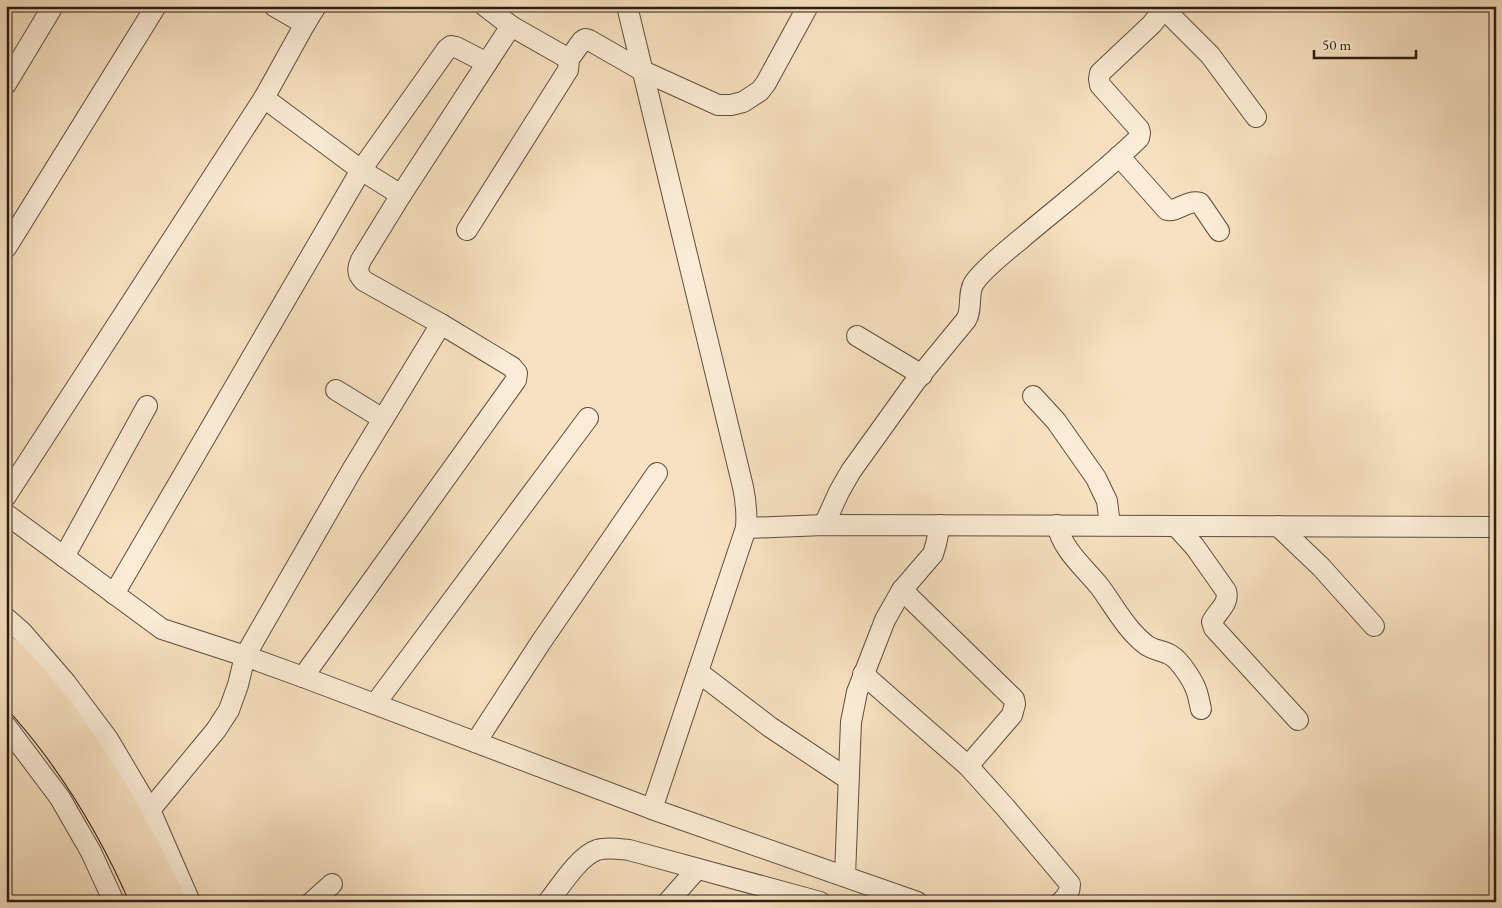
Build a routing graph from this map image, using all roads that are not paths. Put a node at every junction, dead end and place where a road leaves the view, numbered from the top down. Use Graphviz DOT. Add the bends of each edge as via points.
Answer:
graph roads {
  1 [pos="54,6"];
  2 [pos="156,6"];
  3 [pos="274,6"];
  4 [pos="316,6"];
  5 [pos="485,6"];
  6 [pos="627,6"];
  7 [pos="808,6"];
  8 [pos="1165,8"];
  9 [pos="305,24"];
  10 [pos="511,26"];
  11 [pos="569,59"];
  12 [pos="487,63"];
  13 [pos="642,71"];
  14 [pos="6,84"];
  15 [pos="264,98"];
  16 [pos="1256,117"];
  17 [pos="1119,156"];
  18 [pos="361,170"];
  19 [pos="400,194"];
  20 [pos="466,230"];
  21 [pos="1219,230"];
  22 [pos="6,248"];
  23 [pos="441,324"];
  24 [pos="857,336"];
  25 [pos="922,375"];
  26 [pos="336,390"];
  27 [pos="1033,396"];
  28 [pos="147,406"];
  29 [pos="588,418"];
  30 [pos="382,419"];
  31 [pos="656,472"];
  32 [pos="6,496"];
  33 [pos="6,514"];
  34 [pos="824,525"];
  35 [pos="940,525"];
  36 [pos="1057,525"];
  37 [pos="1110,525"];
  38 [pos="1176,526"];
  39 [pos="1278,526"];
  40 [pos="1496,527"];
  41 [pos="746,528"];
  42 [pos="64,557"];
  43 [pos="902,590"];
  44 [pos="114,594"];
  45 [pos="6,618"];
  46 [pos="1374,626"];
  47 [pos="6,650"];
  48 [pos="243,669"];
  49 [pos="698,672"];
  50 [pos="863,674"];
  51 [pos="303,677"];
  52 [pos="6,686"];
  53 [pos="375,704"];
  54 [pos="1201,709"];
  55 [pos="1298,720"];
  56 [pos="6,726"];
  57 [pos="476,742"];
  58 [pos="968,766"];
  59 [pos="848,779"];
  60 [pos="652,809"];
  61 [pos="150,810"];
  62 [pos="697,869"];
  63 [pos="845,876"];
  64 [pos="332,884"];
  65 [pos="114,902"];
  66 [pos="144,902"];
  67 [pos="172,902"];
  68 [pos="190,902"];
  69 [pos="312,902"];
  70 [pos="548,902"];
  71 [pos="668,902"];
  72 [pos="820,902"];
  73 [pos="917,902"];
  74 [pos="1061,902"];
  1 -- 14 [label="street"];
  2 -- 22 [label="street"];
  3 -- 9 [label="street"];
  4 -- 9 [label="street"];
  5 -- 10 [label="street"];
  6 -- 13 [label="street"];
  7 -- 13 [label="street" via="766,83 743,102 718,105"];
  8 -- 16 [label="street" via="1214,59"];
  8 -- 17 [label="street" via="1100,73 1100,85 1140,133 1139,138"];
  9 -- 15 [label="street"];
  10 -- 11 [label="street"];
  10 -- 12 [label="street"];
  11 -- 13 [label="street" via="585,39"];
  11 -- 20 [label="street" via="568,70"];
  12 -- 18 [label="street" via="456,47 447,49"];
  12 -- 19 [label="street"];
  13 -- 41 [label="street" via="743,487"];
  15 -- 18 [label="street"];
  15 -- 32 [label="street"];
  17 -- 21 [label="street" via="1167,210 1173,211 1192,202 1200,203"];
  17 -- 25 [label="street" via="979,277 971,290 966,320"];
  18 -- 19 [label="street"];
  18 -- 44 [label="street"];
  19 -- 23 [label="street" via="361,260 359,276"];
  23 -- 30 [label="street"];
  23 -- 51 [label="street" via="512,368 517,373 516,380"];
  24 -- 25 [label="street"];
  25 -- 34 [label="street" via="851,471"];
  26 -- 30 [label="street"];
  27 -- 37 [label="street" via="1096,478 1107,500"];
  28 -- 42 [label="street"];
  29 -- 53 [label="street"];
  30 -- 48 [label="street"];
  31 -- 57 [label="street"];
  33 -- 42 [label="street"];
  34 -- 35 [label="street"];
  34 -- 41 [label="street"];
  35 -- 36 [label="street"];
  35 -- 43 [label="street" via="933,554"];
  36 -- 37 [label="street"];
  36 -- 54 [label="street" via="1070,552 1133,632 1153,649 1173,656 1184,669 1195,686"];
  37 -- 38 [label="street"];
  38 -- 39 [label="street"];
  38 -- 55 [label="street" via="1226,590 1228,597 1212,622 1214,628"];
  39 -- 40 [label="street"];
  39 -- 46 [label="street"];
  41 -- 49 [label="street"];
  42 -- 44 [label="street"];
  43 -- 50 [label="street"];
  43 -- 58 [label="street" via="1014,699 1012,715"];
  44 -- 48 [label="street" via="162,629"];
  45 -- 61 [label="street" via="66,683 108,740"];
  47 -- 67 [label="highway" via="42,688 78,734 146,847"];
  48 -- 51 [label="street"];
  48 -- 61 [label="street" via="229,710 216,730"];
  49 -- 59 [label="street" via="770,727"];
  49 -- 60 [label="street"];
  50 -- 58 [label="street"];
  50 -- 59 [label="street" via="851,722"];
  51 -- 53 [label="street"];
  52 -- 66 [label="highway" via="62,754 100,813"];
  53 -- 57 [label="street"];
  56 -- 65 [label="street" via="60,798 91,852"];
  57 -- 60 [label="street"];
  58 -- 74 [label="street" via="1070,884 1070,890"];
  59 -- 63 [label="street"];
  60 -- 63 [label="street"];
  61 -- 68 [label="street"];
  62 -- 70 [label="street" via="629,850 610,848 595,851 578,863"];
  62 -- 71 [label="street"];
  62 -- 72 [label="street"];
  63 -- 73 [label="street"];
  64 -- 69 [label="street"];
}
